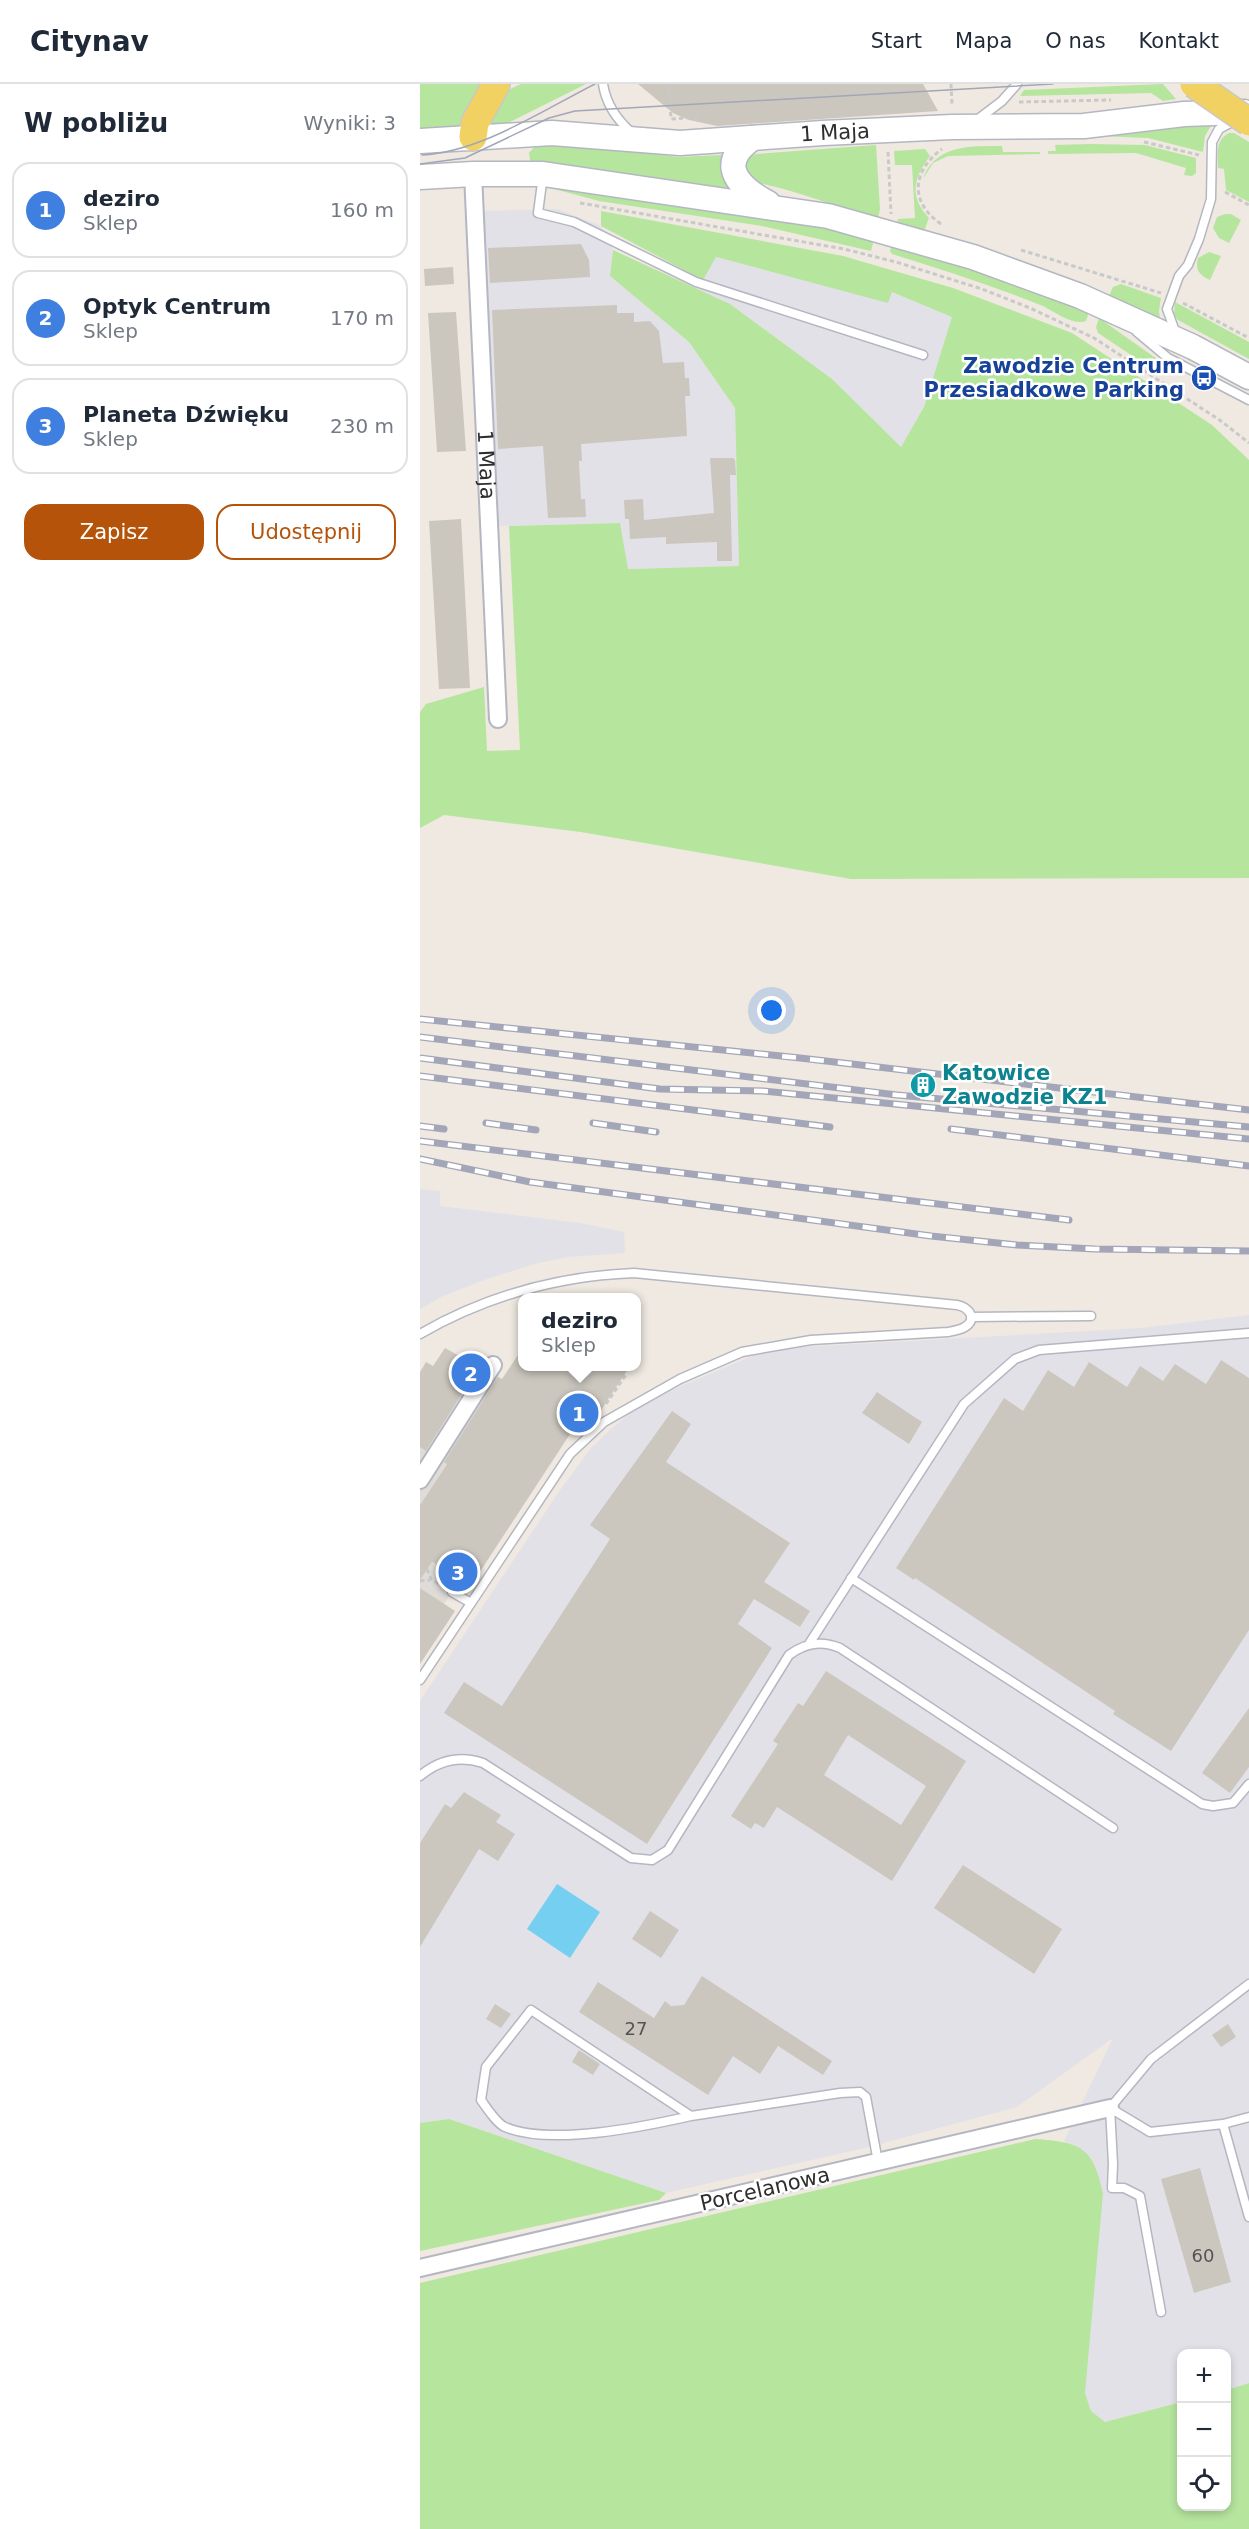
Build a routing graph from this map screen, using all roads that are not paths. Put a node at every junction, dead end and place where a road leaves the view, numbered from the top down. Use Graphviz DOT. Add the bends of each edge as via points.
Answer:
graph roads {
  1 [pos="496,84"];
  2 [pos="603,84"];
  3 [pos="1017,84"];
  4 [pos="1194,84"];
  5 [pos="1249,112"];
  6 [pos="965,116"];
  7 [pos="1249,122"];
  8 [pos="473,138"];
  9 [pos="752,138"];
  10 [pos="642,140"];
  11 [pos="420,141"];
  12 [pos="473,174"];
  13 [pos="543,174"];
  14 [pos="420,177"];
  15 [pos="776,207"];
  16 [pos="1113,312"];
  17 [pos="1179,341"];
  18 [pos="923,355"];
  19 [pos="1249,377"];
  20 [pos="1249,400"];
  21 [pos="498,718"];
  22 [pos="1091,1316"];
  23 [pos="971,1317"];
  24 [pos="1249,1333"];
  25 [pos="420,1334"];
  26 [pos="493,1365"];
  27 [pos="420,1480"];
  28 [pos="851,1578"];
  29 [pos="452,1592"];
  30 [pos="471,1603"];
  31 [pos="809,1644"];
  32 [pos="420,1680"];
  33 [pos="420,1776"];
  34 [pos="1249,1784"];
  35 [pos="1113,1828"];
  36 [pos="1249,1984"];
  37 [pos="1110,2108"];
  38 [pos="691,2116"];
  39 [pos="1249,2117"];
  40 [pos="1223,2124"];
  41 [pos="879,2163"];
  42 [pos="1249,2217"];
  43 [pos="420,2268"];
  44 [pos="1161,2312"];
  1 -- 8 [label="main road" via="476,123"];
  2 -- 10 [label="lane" via="605,98 622,125"];
  3 -- 6 [label="lane" via="1002,101"];
  4 -- 7 [label="main road, bridge"];
  5 -- 6 [label="street, 1 Maja" via="1184,114 1084,126"];
  5 -- 17 [label="lane" via="1220,129 1212,142 1211,199 1199,239 1167,309"];
  6 -- 9 [label="street, 1 Maja"];
  8 -- 10 [label="street, 1 Maja" via="552,134"];
  8 -- 11 [label="street, 1 Maja"];
  8 -- 12 [label="street"];
  9 -- 10 [label="street, 1 Maja" via="680,143"];
  9 -- 15 [label="street" via="738,151 735,170 747,191"];
  12 -- 13 [label="street"];
  12 -- 14 [label="street"];
  12 -- 21 [label="street, 1 Maja"];
  13 -- 15 [label="street"];
  13 -- 18 [label="lane" via="538,213 574,222 696,282"];
  15 -- 16 [label="street" via="887,231 1024,275"];
  16 -- 17 [label="street"];
  16 -- 20 [label="lane" via="1168,358"];
  17 -- 19 [label="street"];
  22 -- 23 [label="lane"];
  23 -- 25 [label="lane" via="970,1310 957,1305 634,1273 576,1277 514,1293 458,1312"];
  23 -- 30 [label="lane" via="964,1328 948,1332 811,1340 742,1352 631,1405 604,1422 570,1454"];
  24 -- 28 [label="lane" via="1039,1350 1015,1359 964,1404"];
  26 -- 27 [label="street"];
  28 -- 31 [label="lane"];
  28 -- 34 [label="lane" via="1202,1804 1233,1803"];
  29 -- 30 [label="lane"];
  30 -- 32 [label="lane"];
  31 -- 33 [label="lane" via="789,1656 668,1850 652,1860 631,1858 472,1759 444,1761"];
  31 -- 35 [label="lane" via="840,1648"];
  36 -- 37 [label="lane" via="1151,2059"];
  37 -- 40 [label="lane" via="1150,2132"];
  37 -- 41 [label="street, Porcelanowa"];
  37 -- 44 [label="lane" via="1112,2188 1124,2188 1140,2196"];
  38 -- 38 [label="lane" via="531,2010 486,2067 481,2100 503,2126 544,2136 640,2128"];
  38 -- 41 [label="lane" via="860,2092 866,2097"];
  39 -- 40 [label="lane"];
  40 -- 42 [label="lane"];
  41 -- 43 [label="street, Porcelanowa"];
}
